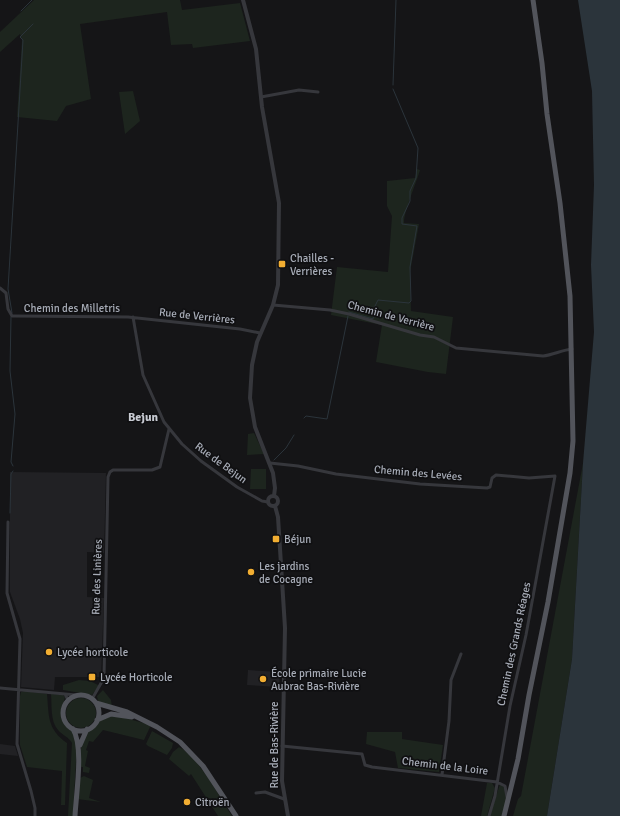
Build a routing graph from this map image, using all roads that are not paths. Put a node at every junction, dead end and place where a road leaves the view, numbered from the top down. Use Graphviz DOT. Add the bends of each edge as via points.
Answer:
graph roads {
  1 [pos="243,0"];
  2 [pos="533,0"];
  3 [pos="318,92"];
  4 [pos="260,97"];
  5 [pos="0,288"];
  6 [pos="273,305"];
  7 [pos="133,317"];
  8 [pos="260,333"];
  9 [pos="572,350"];
  10 [pos="169,429"];
  11 [pos="270,463"];
  12 [pos="555,476"];
  13 [pos="274,496"];
  14 [pos="268,502"];
  15 [pos="275,506"];
  16 [pos="8,522"];
  17 [pos="461,654"];
  18 [pos="0,688"];
  19 [pos="18,689"];
  20 [pos="65,694"];
  21 [pos="76,695"];
  22 [pos="68,700"];
  23 [pos="94,701"];
  24 [pos="137,718"];
  25 [pos="97,720"];
  26 [pos="73,729"];
  27 [pos="87,729"];
  28 [pos="282,746"];
  29 [pos="78,752"];
  30 [pos="442,775"];
  31 [pos="497,782"];
  32 [pos="256,793"];
  33 [pos="284,800"];
  34 [pos="508,803"];
  35 [pos="35,816"];
  36 [pos="75,816"];
  37 [pos="236,816"];
  38 [pos="288,816"];
  39 [pos="489,816"];
  40 [pos="504,816"];
  1 -- 4 [label="street" via="252,30 259,70"];
  2 -- 9 [label="main road" via="560,203 570,296"];
  3 -- 4 [label="street" via="299,90"];
  4 -- 6 [label="street" via="279,203 280,261"];
  5 -- 7 [label="street, Chemin des Milletris" via="8,297 8,309 12,316"];
  6 -- 8 [label="street"];
  6 -- 9 [label="street, Chemin de Verrière" via="349,314 434,337 456,348 543,356"];
  7 -- 8 [label="street, Rue de Verrières"];
  7 -- 10 [label="street, Rue de Bejun" via="143,375"];
  8 -- 11 [label="street" via="254,352 251,378 252,415"];
  9 -- 34 [label="main road" via="573,441 570,473 548,602"];
  10 -- 14 [label="street, Rue de Bejun" via="189,451 217,473 256,498"];
  10 -- 23 [label="street, Rue des Linières" via="162,463 156,470 113,470 108,477 104,678"];
  11 -- 12 [label="street, Chemin des Levées" via="420,484 487,488 496,475 529,478"];
  11 -- 13 [label="street" via="275,483"];
  12 -- 31 [label="street, Chemin des Grands Réages"];
  13 -- 14 [label="street" via="269,498"];
  13 -- 15 [label="street" via="278,499"];
  14 -- 15 [label="street"];
  15 -- 28 [label="street, Rue de Bas-Rivière" via="278,517 285,628"];
  16 -- 19 [label="street" via="7,592 20,639"];
  17 -- 30 [label="street" via="451,680"];
  18 -- 19 [label="street"];
  19 -- 20 [label="street"];
  19 -- 35 [label="street" via="17,744 32,791"];
  20 -- 21 [label="street"];
  20 -- 22 [label="street"];
  21 -- 22 [label="main road"];
  21 -- 23 [label="main road" via="88,696"];
  22 -- 26 [label="main road" via="63,708 63,718"];
  23 -- 24 [label="main road"];
  23 -- 25 [label="main road" via="98,712"];
  24 -- 25 [label="main road" via="111,714"];
  24 -- 37 [label="main road" via="166,732 189,750"];
  25 -- 27 [label="main road"];
  26 -- 27 [label="main road"];
  26 -- 29 [label="main road" via="78,740"];
  27 -- 29 [label="main road" via="80,741"];
  28 -- 30 [label="street, Chemin de la Loire" via="362,754 365,765"];
  28 -- 33 [label="street, Rue de Bas-Rivière"];
  29 -- 36 [label="main road"];
  30 -- 31 [label="street, Chemin de la Loire"];
  31 -- 34 [label="street, Chemin de la Loire" via="505,786"];
  31 -- 39 [label="street, Chemin des Grands Réages"];
  32 -- 33 [label="street" via="264,792"];
  33 -- 38 [label="street, Rue de Bas-Rivière"];
  34 -- 40 [label="main road"];
}
